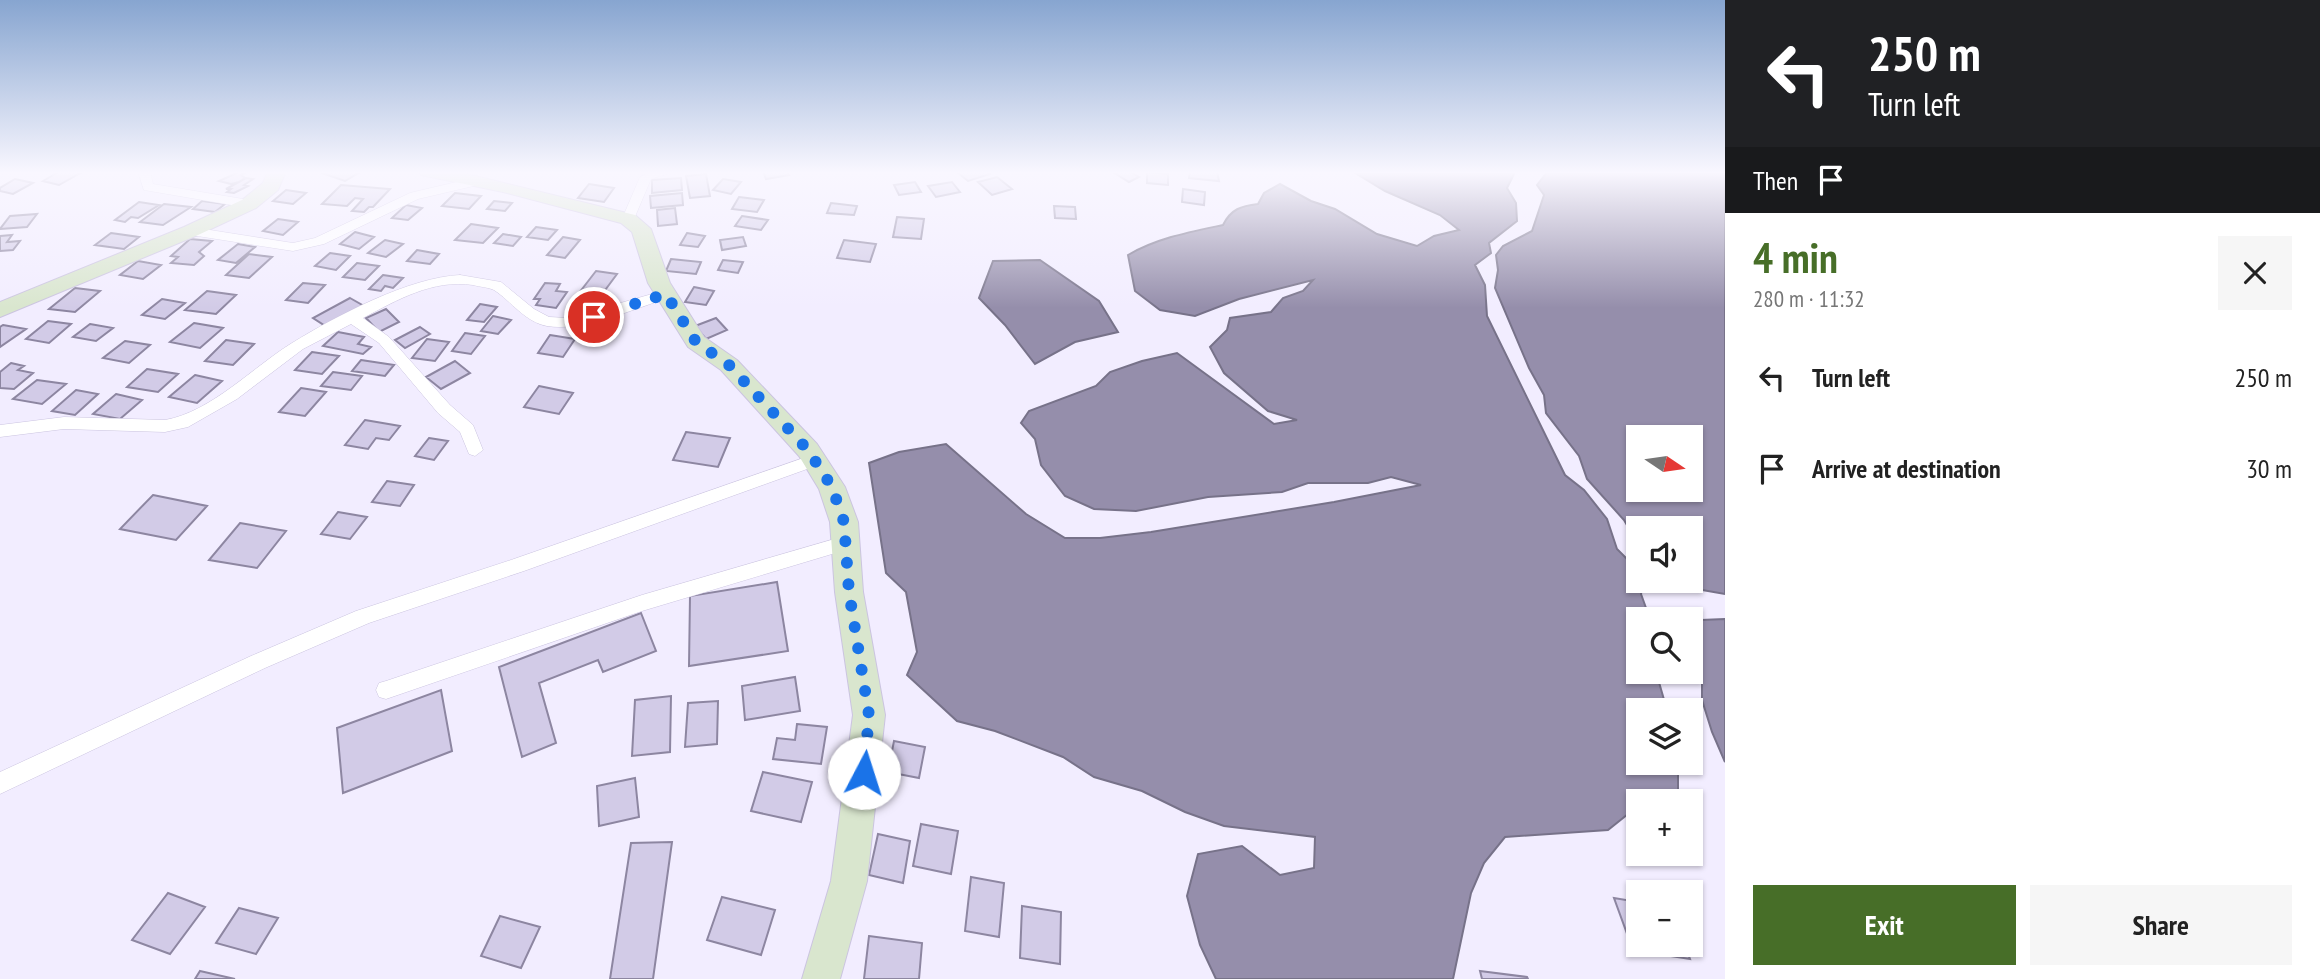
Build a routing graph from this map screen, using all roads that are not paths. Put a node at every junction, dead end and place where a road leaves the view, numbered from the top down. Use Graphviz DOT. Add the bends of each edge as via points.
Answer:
graph roads {
  1 [pos="222,217"];
  2 [pos="370,217"];
  3 [pos="619,217"];
  4 [pos="628,219"];
  5 [pos="191,231"];
  6 [pos="666,294"];
  7 [pos="1,308"];
  8 [pos="353,318"];
  9 [pos="0,431"];
  10 [pos="475,450"];
  11 [pos="816,460"];
  12 [pos="845,543"];
  13 [pos="386,690"];
  14 [pos="0,783"];
  15 [pos="821,979"];
  1 -- 5 [label="main road"];
  2 -- 5 [label="street" via="318,241 293,247"];
  3 -- 4 [label="main road"];
  4 -- 6 [label="main road" via="641,229"];
  5 -- 7 [label="main road"];
  6 -- 8 [label="street" via="569,323 546,321 496,285 438,280 389,298"];
  6 -- 11 [label="main road" via="696,342 729,365"];
  8 -- 9 [label="street" via="298,346 231,395 182,423 64,423"];
  8 -- 10 [label="street" via="384,340 467,429"];
  11 -- 12 [label="main road" via="832,487 844,522"];
  11 -- 14 [label="street" via="363,617"];
  12 -- 13 [label="street" via="642,603"];
  12 -- 15 [label="main road" via="869,715 849,881"];
}
